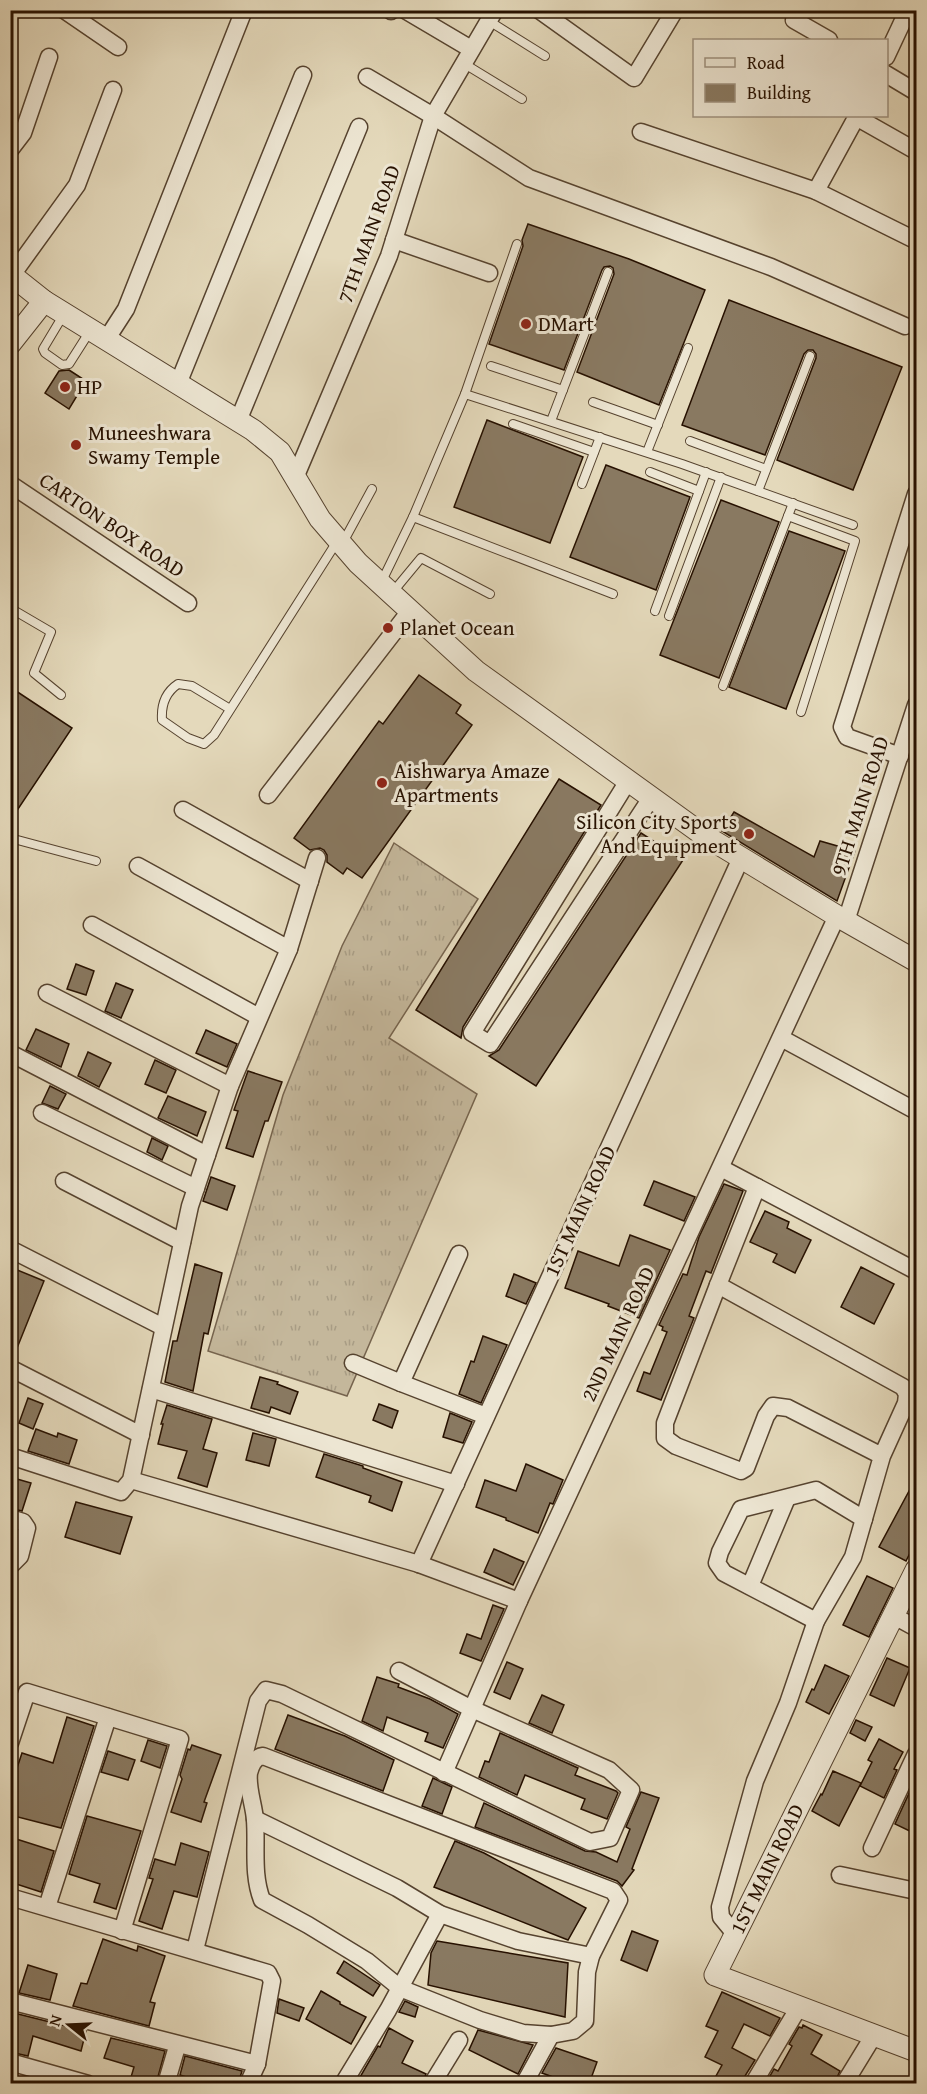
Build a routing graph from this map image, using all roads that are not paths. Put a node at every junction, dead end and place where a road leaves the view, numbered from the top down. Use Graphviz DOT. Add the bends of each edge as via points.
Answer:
graph roads {
  1 [pos="64,10"];
  2 [pos="244,10"];
  3 [pos="405,10"];
  4 [pos="539,10"];
  5 [pos="797,10"];
  6 [pos="671,12"];
  7 [pos="492,16"];
  8 [pos="910,16"];
  9 [pos="827,39"];
  10 [pos="118,47"];
  11 [pos="888,54"];
  12 [pos="467,56"];
  13 [pos="545,56"];
  14 [pos="49,57"];
  15 [pos="303,75"];
  16 [pos="888,75"];
  17 [pos="367,77"];
  18 [pos="113,90"];
  19 [pos="916,92"];
  20 [pos="522,99"];
  21 [pos="433,116"];
  22 [pos="855,117"];
  23 [pos="858,117"];
  24 [pos="359,127"];
  25 [pos="641,132"];
  26 [pos="10,150"];
  27 [pos="916,151"];
  28 [pos="816,191"];
  29 [pos="394,240"];
  30 [pos="915,240"];
  31 [pos="517,244"];
  32 [pos="608,272"];
  33 [pos="489,273"];
  34 [pos="11,275"];
  35 [pos="44,301"];
  36 [pos="64,314"];
  37 [pos="905,326"];
  38 [pos="98,335"];
  39 [pos="10,344"];
  40 [pos="688,348"];
  41 [pos="810,356"];
  42 [pos="491,366"];
  43 [pos="178,384"];
  44 [pos="563,390"];
  45 [pos="465,393"];
  46 [pos="593,402"];
  47 [pos="551,421"];
  48 [pos="238,422"];
  49 [pos="513,424"];
  50 [pos="658,425"];
  51 [pos="600,437"];
  52 [pos="690,441"];
  53 [pos="594,452"];
  54 [pos="647,452"];
  55 [pos="766,469"];
  56 [pos="650,472"];
  57 [pos="706,472"];
  58 [pos="721,477"];
  59 [pos="295,478"];
  60 [pos="10,484"];
  61 [pos="582,484"];
  62 [pos="372,489"];
  63 [pos="699,491"];
  64 [pos="758,491"];
  65 [pos="916,494"];
  66 [pos="793,503"];
  67 [pos="788,516"];
  68 [pos="413,517"];
  69 [pos="853,525"];
  70 [pos="338,540"];
  71 [pos="386,589"];
  72 [pos="490,594"];
  73 [pos="613,594"];
  74 [pos="188,603"];
  75 [pos="10,608"];
  76 [pos="655,610"];
  77 [pos="410,611"];
  78 [pos="669,616"];
  79 [pos="723,686"];
  80 [pos="61,695"];
  81 [pos="916,705"];
  82 [pos="230,710"];
  83 [pos="801,712"];
  84 [pos="900,756"];
  85 [pos="628,781"];
  86 [pos="268,795"];
  87 [pos="651,798"];
  88 [pos="183,810"];
  89 [pos="10,838"];
  90 [pos="317,858"];
  91 [pos="741,858"];
  92 [pos="96,861"];
  93 [pos="138,866"];
  94 [pos="310,881"];
  95 [pos="842,919"];
  96 [pos="92,925"];
  97 [pos="289,949"];
  98 [pos="916,961"];
  99 [pos="47,993"];
  100 [pos="259,1017"];
  101 [pos="781,1038"];
  102 [pos="10,1053"];
  103 [pos="230,1086"];
  104 [pos="916,1111"];
  105 [pos="42,1113"];
  106 [pos="207,1155"];
  107 [pos="721,1168"];
  108 [pos="64,1181"];
  109 [pos="757,1187"];
  110 [pos="196,1188"];
  111 [pos="182,1242"];
  112 [pos="10,1249"];
  113 [pos="459,1254"];
  114 [pos="916,1271"];
  115 [pos="718,1285"];
  116 [pos="163,1327"];
  117 [pos="353,1363"];
  118 [pos="10,1368"];
  119 [pos="401,1383"];
  120 [pos="151,1389"];
  121 [pos="486,1416"];
  122 [pos="141,1435"];
  123 [pos="10,1456"];
  124 [pos="882,1456"];
  125 [pos="131,1480"];
  126 [pos="456,1484"];
  127 [pos="787,1498"];
  128 [pos="10,1518"];
  129 [pos="864,1519"];
  130 [pos="419,1564"];
  131 [pos="10,1566"];
  132 [pos="916,1570"];
  133 [pos="750,1586"];
  134 [pos="519,1601"];
  135 [pos="894,1616"];
  136 [pos="816,1621"];
  137 [pos="916,1628"];
  138 [pos="399,1671"];
  139 [pos="472,1709"];
  140 [pos="108,1717"];
  141 [pos="10,1743"];
  142 [pos="916,1754"];
  143 [pos="444,1773"];
  144 [pos="255,1819"];
  145 [pos="872,1848"];
  146 [pos="840,1875"];
  147 [pos="916,1891"];
  148 [pos="10,1897"];
  149 [pos="47,1907"];
  150 [pos="440,1914"];
  151 [pos="122,1931"];
  152 [pos="735,1934"];
  153 [pos="195,1950"];
  154 [pos="591,1956"];
  155 [pos="400,1988"];
  156 [pos="10,2001"];
  157 [pos="799,2007"];
  158 [pos="874,2035"];
  159 [pos="551,2036"];
  160 [pos="459,2040"];
  161 [pos="176,2044"];
  162 [pos="916,2051"];
  163 [pos="10,2062"];
  164 [pos="257,2064"];
  165 [pos="88,2084"];
  166 [pos="166,2084"];
  167 [pos="248,2084"];
  168 [pos="343,2084"];
  169 [pos="432,2084"];
  170 [pos="524,2084"];
  171 [pos="753,2084"];
  172 [pos="844,2084"];
  1 -- 10 [label="street"];
  2 -- 38 [label="street" via="126,309"];
  3 -- 12 [label="street"];
  4 -- 6 [label="street" via="634,78"];
  5 -- 9 [label="street" via="794,20"];
  7 -- 12 [label="street, 7TH MAIN ROAD"];
  7 -- 13 [label="lane"];
  8 -- 11 [label="street"];
  12 -- 20 [label="lane"];
  12 -- 21 [label="street, 7TH MAIN ROAD"];
  14 -- 26 [label="street" via="23,133"];
  15 -- 43 [label="street"];
  16 -- 19 [label="street"];
  17 -- 21 [label="street"];
  18 -- 34 [label="street" via="77,185"];
  21 -- 29 [label="street, 7TH MAIN ROAD"];
  21 -- 37 [label="street" via="529,178 771,267"];
  22 -- 28 [label="street"];
  23 -- 27 [label="street"];
  24 -- 48 [label="street"];
  25 -- 28 [label="street"];
  28 -- 30 [label="street"];
  29 -- 33 [label="street"];
  29 -- 59 [label="street, 7TH MAIN ROAD"];
  31 -- 45 [label="lane"];
  32 -- 44 [label="lane"];
  34 -- 35 [label="street"];
  35 -- 36 [label="street"];
  35 -- 39 [label="street"];
  36 -- 38 [label="street"];
  36 -- 38 [label="lane" via="43,349 62,365 69,364"];
  38 -- 43 [label="street"];
  40 -- 50 [label="lane"];
  41 -- 55 [label="lane"];
  42 -- 44 [label="lane"];
  43 -- 48 [label="street"];
  44 -- 47 [label="lane"];
  45 -- 47 [label="lane"];
  45 -- 68 [label="lane"];
  46 -- 50 [label="lane"];
  47 -- 51 [label="lane"];
  48 -- 59 [label="street" via="280,452"];
  49 -- 53 [label="lane"];
  50 -- 54 [label="lane"];
  51 -- 53 [label="lane"];
  51 -- 54 [label="lane"];
  52 -- 55 [label="lane"];
  53 -- 61 [label="lane"];
  54 -- 57 [label="lane"];
  55 -- 64 [label="lane"];
  56 -- 63 [label="lane"];
  57 -- 58 [label="lane"];
  57 -- 63 [label="lane"];
  58 -- 64 [label="lane"];
  58 -- 78 [label="lane"];
  59 -- 70 [label="street"];
  60 -- 74 [label="street, CARTON BOX ROAD"];
  62 -- 70 [label="lane" via="347,535"];
  63 -- 76 [label="lane"];
  64 -- 66 [label="lane"];
  65 -- 84 [label="street" via="842,727 847,736"];
  66 -- 67 [label="lane"];
  66 -- 69 [label="lane"];
  67 -- 79 [label="lane"];
  67 -- 83 [label="lane" via="855,541"];
  68 -- 71 [label="lane"];
  68 -- 73 [label="lane"];
  70 -- 71 [label="street"];
  70 -- 82 [label="lane"];
  71 -- 72 [label="lane" via="421,558"];
  71 -- 77 [label="street"];
  75 -- 80 [label="lane" via="51,633 34,673"];
  77 -- 85 [label="street" via="476,670"];
  77 -- 86 [label="street"];
  81 -- 84 [label="street, 9TH MAIN ROAD"];
  82 -- 82 [label="lane" via="204,744 162,720 161,711 171,689 178,684 192,686"];
  84 -- 95 [label="street, 9TH MAIN ROAD"];
  85 -- 87 [label="street"];
  85 -- 87 [label="street" via="472,1033 490,1044"];
  87 -- 91 [label="street"];
  88 -- 94 [label="street"];
  89 -- 92 [label="lane"];
  90 -- 94 [label="street"];
  91 -- 95 [label="street"];
  91 -- 121 [label="street, 1ST MAIN ROAD"];
  93 -- 97 [label="street"];
  94 -- 97 [label="street"];
  95 -- 98 [label="street"];
  95 -- 101 [label="street, 2ND MAIN ROAD"];
  96 -- 100 [label="street"];
  97 -- 100 [label="street"];
  99 -- 103 [label="street"];
  100 -- 103 [label="street"];
  101 -- 104 [label="street"];
  101 -- 107 [label="street, 2ND MAIN ROAD"];
  102 -- 106 [label="street"];
  103 -- 106 [label="street"];
  105 -- 110 [label="street"];
  106 -- 110 [label="street"];
  107 -- 109 [label="street"];
  107 -- 134 [label="street, 2ND MAIN ROAD"];
  108 -- 111 [label="street"];
  109 -- 114 [label="street"];
  109 -- 115 [label="street"];
  110 -- 111 [label="street"];
  111 -- 116 [label="street"];
  112 -- 116 [label="street"];
  113 -- 119 [label="street"];
  115 -- 124 [label="street" via="903,1387 906,1403"];
  115 -- 124 [label="street" via="665,1423 665,1438 741,1471 746,1468 773,1406 788,1408"];
  116 -- 120 [label="street"];
  117 -- 119 [label="street"];
  118 -- 122 [label="street"];
  119 -- 121 [label="street"];
  120 -- 122 [label="street"];
  120 -- 126 [label="street"];
  121 -- 126 [label="street, 1ST MAIN ROAD"];
  122 -- 125 [label="street"];
  123 -- 125 [label="street" via="121,1492"];
  124 -- 129 [label="street"];
  125 -- 130 [label="street"];
  126 -- 130 [label="street, 1ST MAIN ROAD"];
  127 -- 129 [label="street" via="816,1490"];
  127 -- 133 [label="street"];
  127 -- 133 [label="street" via="741,1509 720,1552 717,1563 724,1573"];
  128 -- 131 [label="street" via="23,1522 27,1528 20,1556"];
  129 -- 136 [label="street" via="853,1557"];
  130 -- 134 [label="street"];
  132 -- 135 [label="street, 1ST MAIN ROAD"];
  133 -- 136 [label="street"];
  134 -- 139 [label="street, 2ND MAIN ROAD"];
  135 -- 137 [label="street"];
  135 -- 152 [label="street, 1ST MAIN ROAD"];
  136 -- 152 [label="street" via="788,1703 755,1781 720,1907 721,1917"];
  138 -- 139 [label="street"];
  139 -- 143 [label="street, 2ND MAIN ROAD"];
  139 -- 143 [label="street" via="609,1770 631,1790 610,1838 590,1842"];
  140 -- 141 [label="street" via="27,1692"];
  140 -- 149 [label="street"];
  140 -- 151 [label="street" via="180,1739"];
  142 -- 145 [label="street"];
  143 -- 153 [label="street" via="282,1694 266,1690 258,1701"];
  144 -- 150 [label="street" via="397,1888"];
  144 -- 154 [label="street" via="249,1775 254,1760 263,1756 613,1891 619,1900"];
  144 -- 155 [label="street" via="256,1886 262,1900 368,1961"];
  146 -- 147 [label="street"];
  148 -- 149 [label="street"];
  149 -- 151 [label="street"];
  150 -- 154 [label="street" via="518,1941"];
  150 -- 155 [label="street"];
  151 -- 153 [label="street"];
  152 -- 157 [label="street, 1ST MAIN ROAD" via="715,1975"];
  153 -- 164 [label="street" via="268,1973 272,1981"];
  154 -- 159 [label="street" via="585,2021 573,2031"];
  155 -- 159 [label="street" via="491,2023"];
  155 -- 168 [label="street"];
  156 -- 161 [label="street"];
  157 -- 158 [label="street, 1ST MAIN ROAD"];
  157 -- 171 [label="street"];
  158 -- 162 [label="street, 1ST MAIN ROAD"];
  158 -- 172 [label="street"];
  159 -- 170 [label="street"];
  160 -- 169 [label="street"];
  161 -- 164 [label="street"];
  161 -- 166 [label="street"];
  163 -- 165 [label="street"];
  164 -- 167 [label="street"];
}
